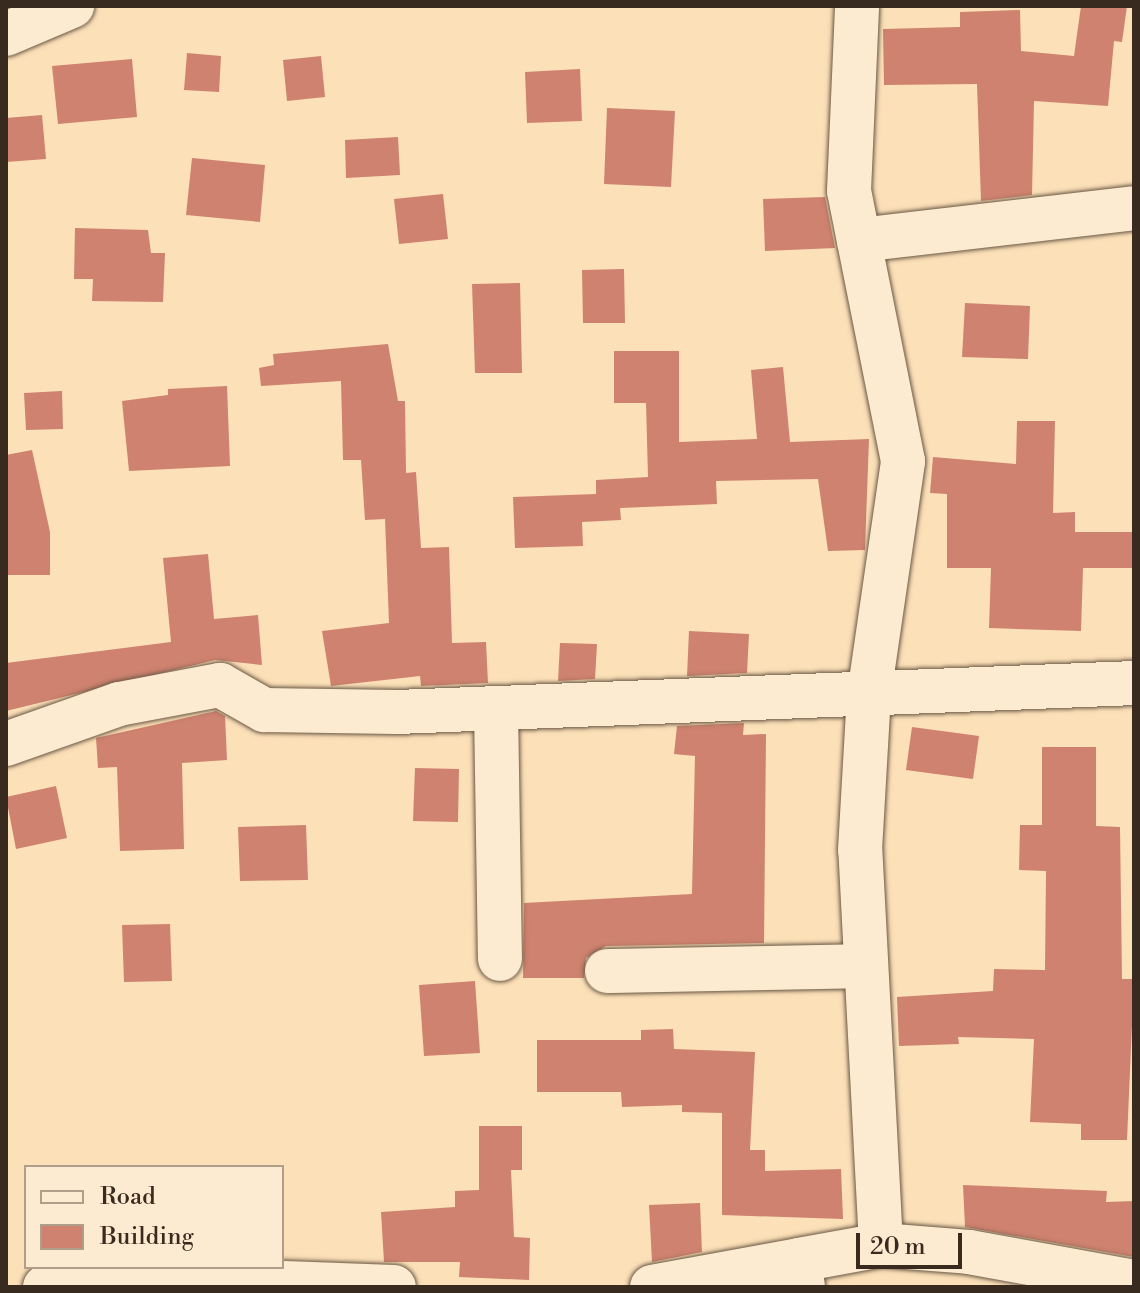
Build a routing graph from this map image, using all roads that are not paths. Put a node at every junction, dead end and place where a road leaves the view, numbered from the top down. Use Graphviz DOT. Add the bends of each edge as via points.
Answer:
graph roads {
  1 [pos="72,6"];
  2 [pos="857,6"];
  3 [pos="6,34"];
  4 [pos="1134,208"];
  5 [pos="859,240"];
  6 [pos="1134,683"];
  7 [pos="869,695"];
  8 [pos="496,708"];
  9 [pos="6,744"];
  10 [pos="500,959"];
  11 [pos="862,966"];
  12 [pos="607,971"];
  13 [pos="881,1245"];
  14 [pos="801,1274"];
  15 [pos="1134,1282"];
  16 [pos="45,1287"];
  17 [pos="393,1287"];
  18 [pos="652,1287"];
  1 -- 3 [label="street"];
  2 -- 5 [label="street" via="849,191"];
  4 -- 5 [label="street"];
  5 -- 7 [label="street" via="903,461"];
  6 -- 7 [label="street"];
  7 -- 8 [label="street"];
  7 -- 11 [label="street"];
  8 -- 9 [label="street" via="286,712 245,702 220,685 119,704"];
  8 -- 10 [label="street"];
  11 -- 12 [label="street"];
  11 -- 13 [label="street"];
  13 -- 14 [label="street"];
  13 -- 15 [label="street" via="969,1252"];
  14 -- 18 [label="street"];
  16 -- 17 [label="street" via="203,1280"];
}
